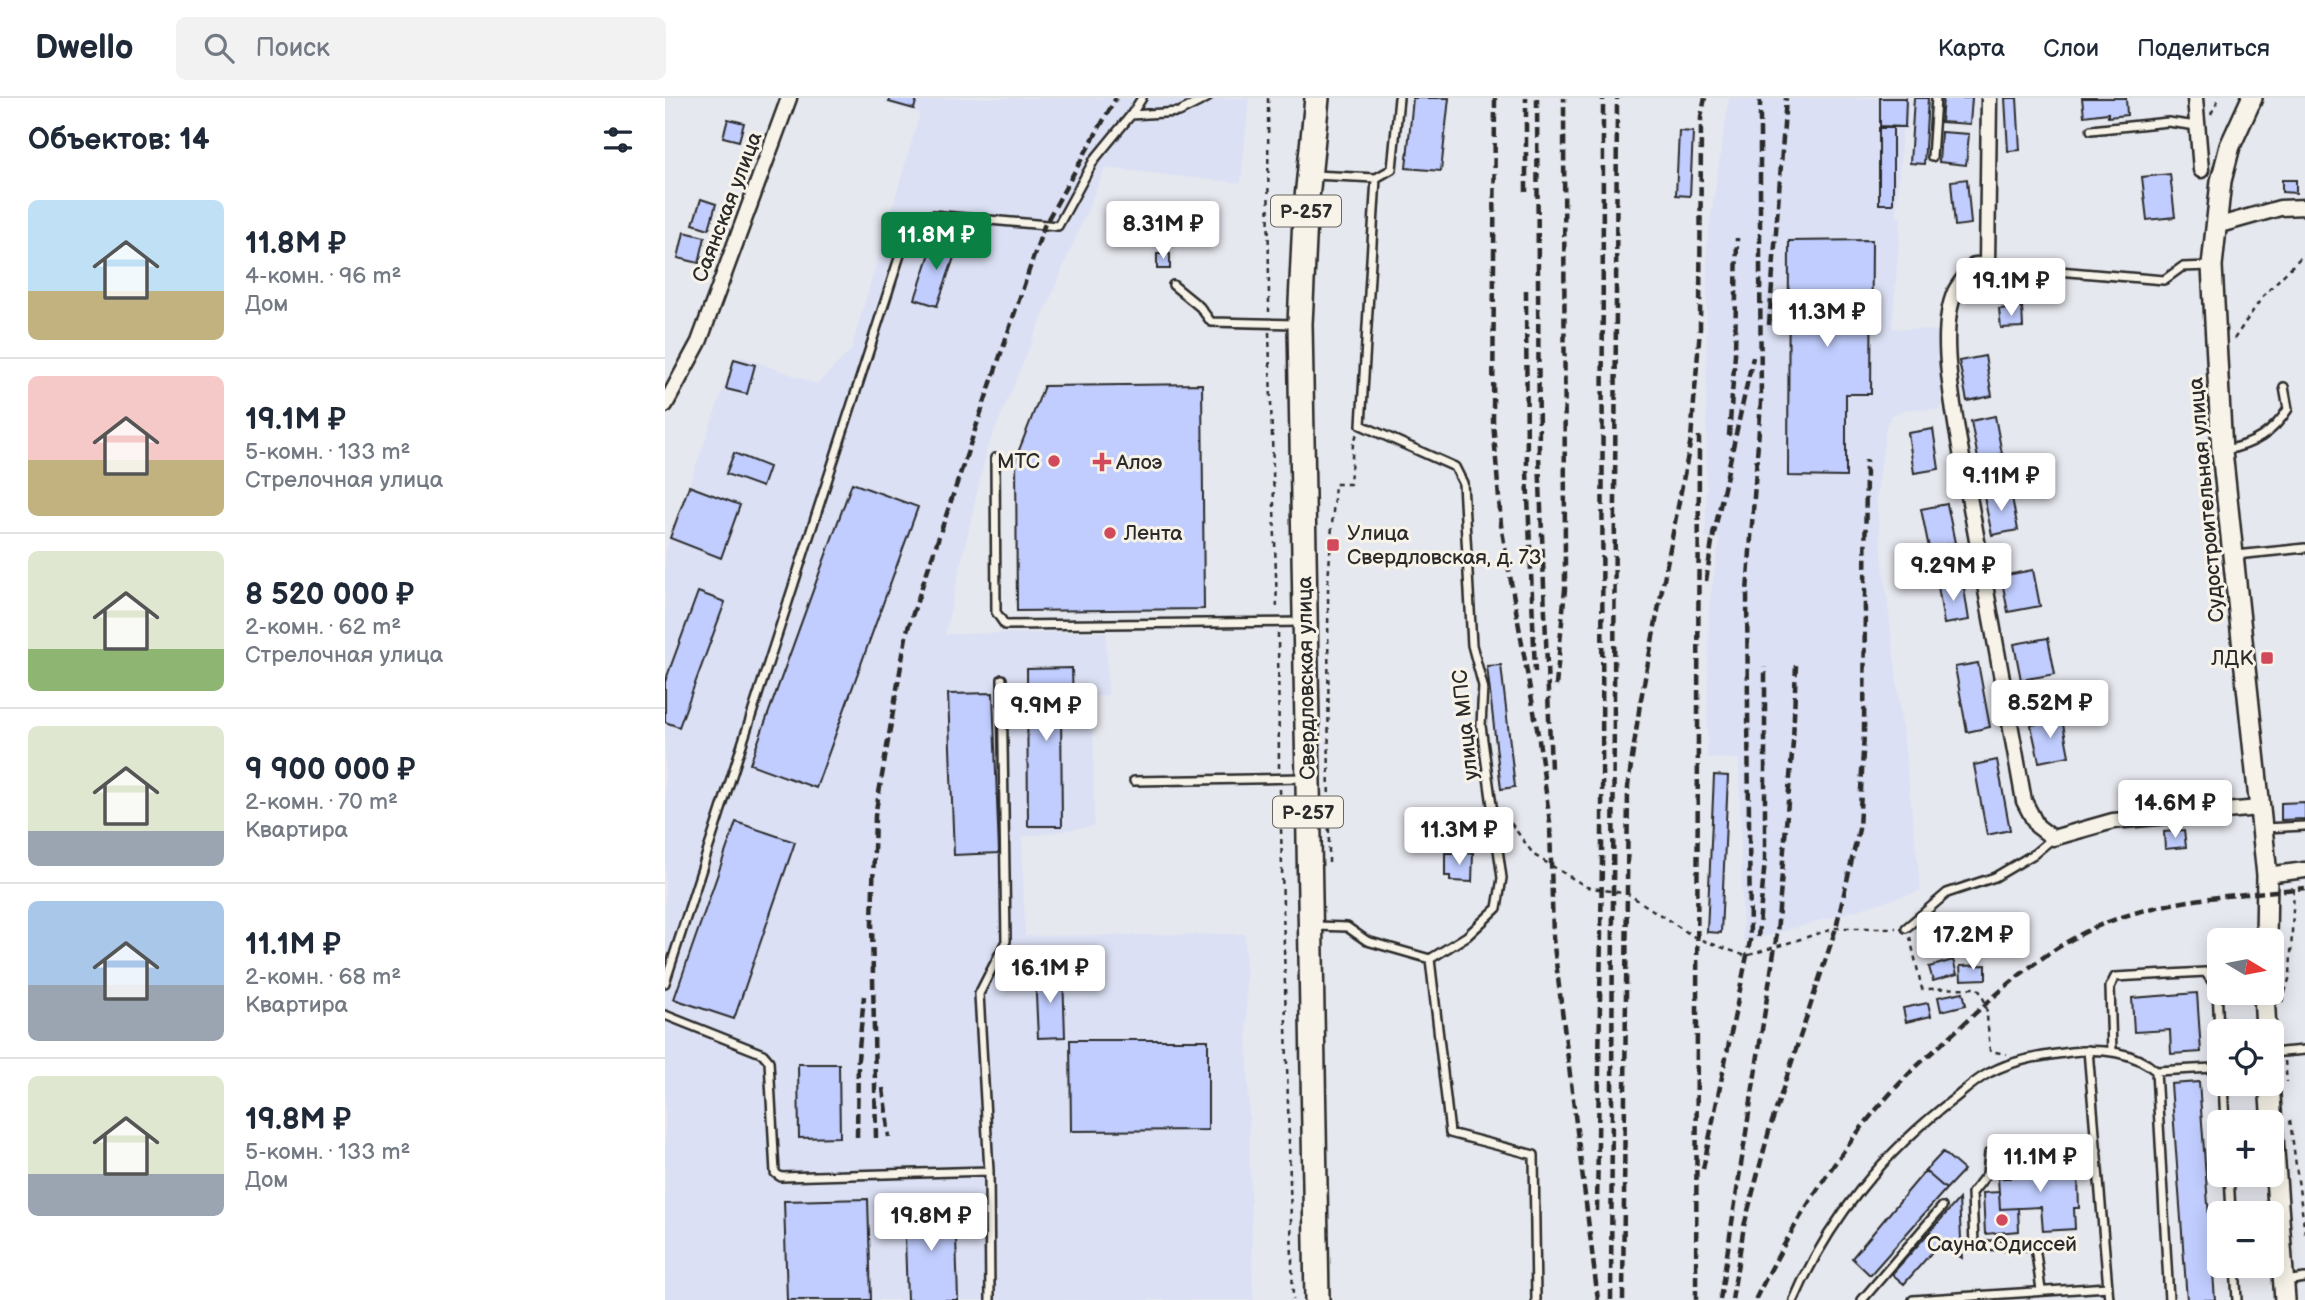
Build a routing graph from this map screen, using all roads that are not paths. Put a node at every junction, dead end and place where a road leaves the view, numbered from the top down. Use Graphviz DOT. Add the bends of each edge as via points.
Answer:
graph roads {
  1 [pos="789,98"];
  2 [pos="1142,98"];
  3 [pos="1207,98"];
  4 [pos="1317,98"];
  5 [pos="1399,98"];
  6 [pos="1936,98"];
  7 [pos="1989,98"];
  8 [pos="2195,98"];
  9 [pos="2252,98"];
  10 [pos="1131,115"];
  11 [pos="2197,126"];
  12 [pos="2091,130"];
  13 [pos="1932,157"];
  14 [pos="2201,170"];
  15 [pos="1309,175"];
  16 [pos="1376,178"];
  17 [pos="2305,207"];
  18 [pos="2216,226"];
  19 [pos="1987,265"];
  20 [pos="2212,266"];
  21 [pos="1173,285"];
  22 [pos="1300,324"];
  23 [pos="2284,387"];
  24 [pos="665,405"];
  25 [pos="2222,451"];
  26 [pos="995,458"];
  27 [pos="2305,548"];
  28 [pos="2232,556"];
  29 [pos="1306,622"];
  30 [pos="1002,679"];
  31 [pos="1308,778"];
  32 [pos="1134,781"];
  33 [pos="2259,808"];
  34 [pos="2305,826"];
  35 [pos="2261,829"];
  36 [pos="2053,838"];
  37 [pos="2300,871"];
  38 [pos="2267,875"];
  39 [pos="1310,926"];
  40 [pos="1906,928"];
  41 [pos="2266,928"];
  42 [pos="1430,959"];
  43 [pos="665,983"];
  44 [pos="665,1015"];
  45 [pos="2219,1019"];
  46 [pos="2088,1050"];
  47 [pos="2305,1050"];
  48 [pos="2284,1051"];
  49 [pos="2112,1052"];
  50 [pos="2207,1068"];
  51 [pos="2156,1071"];
  52 [pos="2278,1096"];
  53 [pos="2097,1150"];
  54 [pos="989,1171"];
  55 [pos="1942,1207"];
  56 [pos="2236,1278"];
  57 [pos="2305,1278"];
  58 [pos="2108,1287"];
  59 [pos="2041,1290"];
  60 [pos="2284,1290"];
  61 [pos="990,1300"];
  62 [pos="1317,1300"];
  63 [pos="1536,1300"];
  64 [pos="1794,1300"];
  65 [pos="1862,1300"];
  66 [pos="1913,1300"];
  67 [pos="2109,1300"];
  68 [pos="2169,1300"];
  69 [pos="2237,1300"];
  1 -- 24 [label="street, Саянская улица" via="699,342"];
  2 -- 10 [label="lane"];
  3 -- 10 [label="lane" via="1179,112"];
  4 -- 15 [label="highway, Свердловская улица / Р-257"];
  5 -- 16 [label="lane" via="1392,169"];
  6 -- 13 [label="lane"];
  7 -- 19 [label="street"];
  8 -- 11 [label="street"];
  9 -- 18 [label="main road, Судостроительная улица" via="2230,146"];
  10 -- 43 [label="lane" via="1094,160 1058,226 932,215 909,228"];
  11 -- 12 [label="lane" via="2168,122"];
  11 -- 14 [label="street"];
  15 -- 16 [label="lane"];
  15 -- 22 [label="highway, Свердловская улица / Р-257"];
  16 -- 42 [label="lane, улица МПС" via="1361,425 1455,467 1463,483 1472,645 1483,685 1481,726 1502,878 1497,908 1467,936"];
  17 -- 18 [label="street" via="2280,208"];
  18 -- 20 [label="main road, Судостроительная улица"];
  19 -- 20 [label="lane" via="2164,280 2182,267"];
  19 -- 36 [label="street" via="1975,265 1954,294 1948,368 2024,802 2037,826"];
  20 -- 25 [label="main road, Судостроительная улица"];
  21 -- 22 [label="lane" via="1211,322"];
  22 -- 29 [label="highway, Свердловская улица / Р-257"];
  23 -- 25 [label="lane" via="2288,409 2272,430 2251,444"];
  25 -- 28 [label="main road, Судостроительная улица"];
  26 -- 29 [label="lane" via="996,612 1005,625"];
  27 -- 28 [label="lane"];
  28 -- 33 [label="main road, Судостроительная улица"];
  29 -- 31 [label="highway, Свердловская улица / Р-257"];
  30 -- 54 [label="lane" via="1006,941 979,994"];
  31 -- 32 [label="lane"];
  31 -- 39 [label="highway, Свердловская улица / Р-257"];
  33 -- 35 [label="main road, Судостроительная улица"];
  33 -- 36 [label="street" via="2113,821"];
  34 -- 35 [label="lane"];
  35 -- 38 [label="main road, Судостроительная улица"];
  36 -- 40 [label="lane" via="1995,877 1947,893"];
  37 -- 38 [label="street"];
  38 -- 41 [label="main road, Судостроительная улица"];
  39 -- 42 [label="lane" via="1347,927 1367,941"];
  39 -- 62 [label="highway, Свердловская улица / Р-257"];
  42 -- 63 [label="lane" via="1450,1133 1534,1154"];
  44 -- 54 [label="lane" via="764,1054 769,1061 775,1172 781,1177"];
  45 -- 49 [label="lane" via="2217,988 2205,972 2115,977 2110,987"];
  46 -- 49 [label="lane"];
  46 -- 53 [label="lane"];
  46 -- 64 [label="lane" via="2026,1058 1987,1073 1930,1117 1887,1157 1827,1236"];
  47 -- 48 [label="lane"];
  49 -- 51 [label="lane" via="2143,1060"];
  50 -- 51 [label="lane"];
  51 -- 68 [label="lane"];
  52 -- 60 [label="main road"];
  53 -- 58 [label="lane"];
  53 -- 59 [label="lane" via="1989,1153 1987,1174 1972,1193 1974,1245 2035,1246"];
  54 -- 61 [label="lane"];
  55 -- 65 [label="lane"];
  56 -- 69 [label="lane"];
  57 -- 60 [label="lane"];
  58 -- 59 [label="lane"];
  58 -- 67 [label="lane"];
  59 -- 66 [label="lane"];
}
